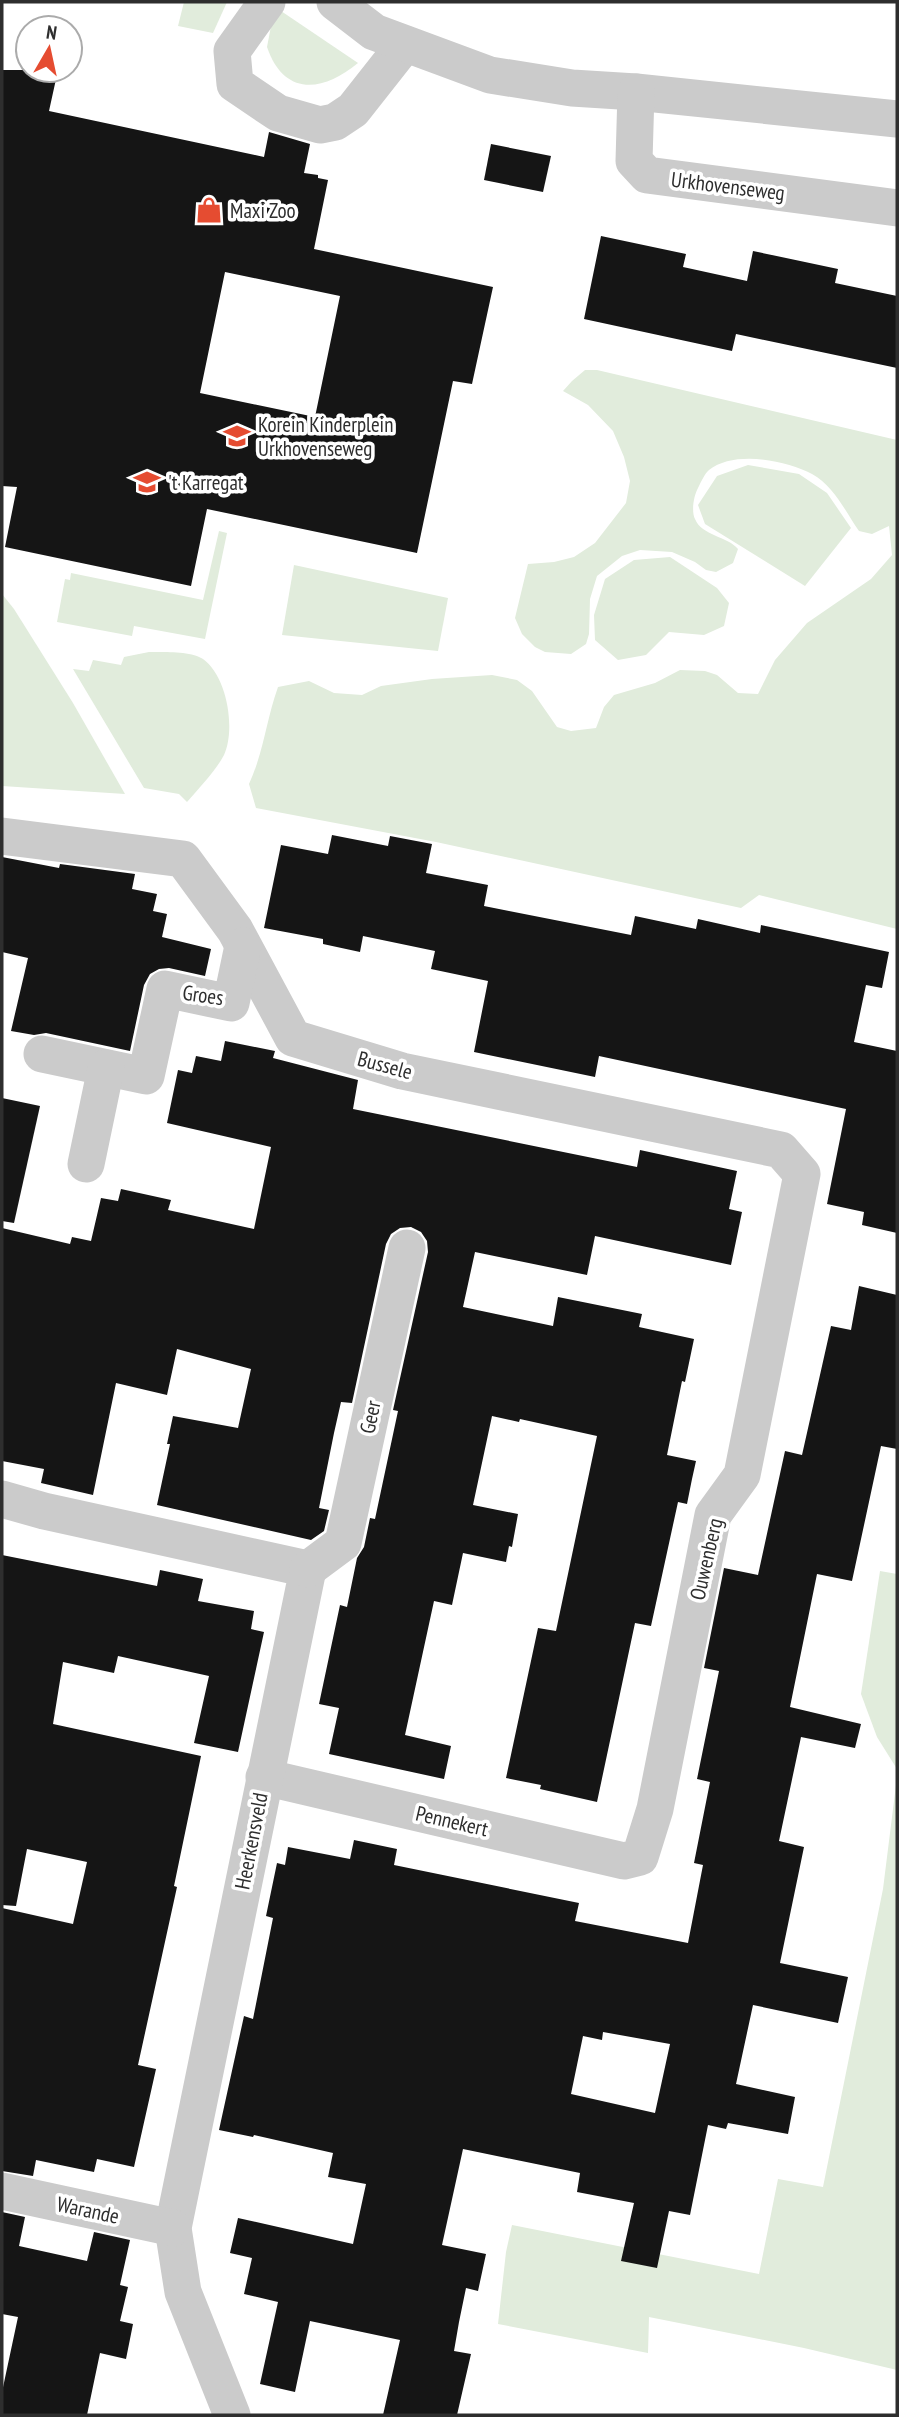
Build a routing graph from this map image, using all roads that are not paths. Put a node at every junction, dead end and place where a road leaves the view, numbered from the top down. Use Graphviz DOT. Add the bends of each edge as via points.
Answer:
graph roads {
  1 [pos="267,2"];
  2 [pos="335,2"];
  3 [pos="405,44"];
  4 [pos="636,92"];
  5 [pos="897,119"];
  6 [pos="897,208"];
  7 [pos="2,836"];
  8 [pos="243,946"];
  9 [pos="42,1054"];
  10 [pos="106,1068"];
  11 [pos="86,1164"];
  12 [pos="794,1226"];
  13 [pos="407,1248"];
  14 [pos="2,1499"];
  15 [pos="308,1569"];
  16 [pos="264,1777"];
  17 [pos="640,1857"];
  18 [pos="2,2191"];
  19 [pos="173,2228"];
  20 [pos="232,2415"];
  1 -- 3 [label="street" via="232,51 236,85 278,113 320,125 335,122 353,110"];
  2 -- 3 [label="street" via="374,32"];
  3 -- 4 [label="street" via="490,75"];
  4 -- 5 [label="street"];
  4 -- 6 [label="street, Urkhovenseweg" via="634,161 648,176"];
  7 -- 8 [label="street, Bussele" via="183,859"];
  8 -- 10 [label="street, Groes" via="231,1003 165,989 146,1076"];
  8 -- 12 [label="street, Bussele" via="293,1038 402,1071 781,1150 802,1174"];
  9 -- 10 [label="street, Groes"];
  10 -- 11 [label="street"];
  12 -- 17 [label="street, Ouwenberg" via="743,1475 713,1515 656,1809"];
  13 -- 15 [label="street, Geer" via="343,1543"];
  14 -- 15 [label="street"];
  15 -- 16 [label="street, Heerkensveld"];
  16 -- 17 [label="street, Pennekert" via="624,1861"];
  16 -- 19 [label="street, Heerkensveld"];
  18 -- 19 [label="street, Warande"];
  19 -- 20 [label="street, Heerkensveld" via="183,2292"];
}
